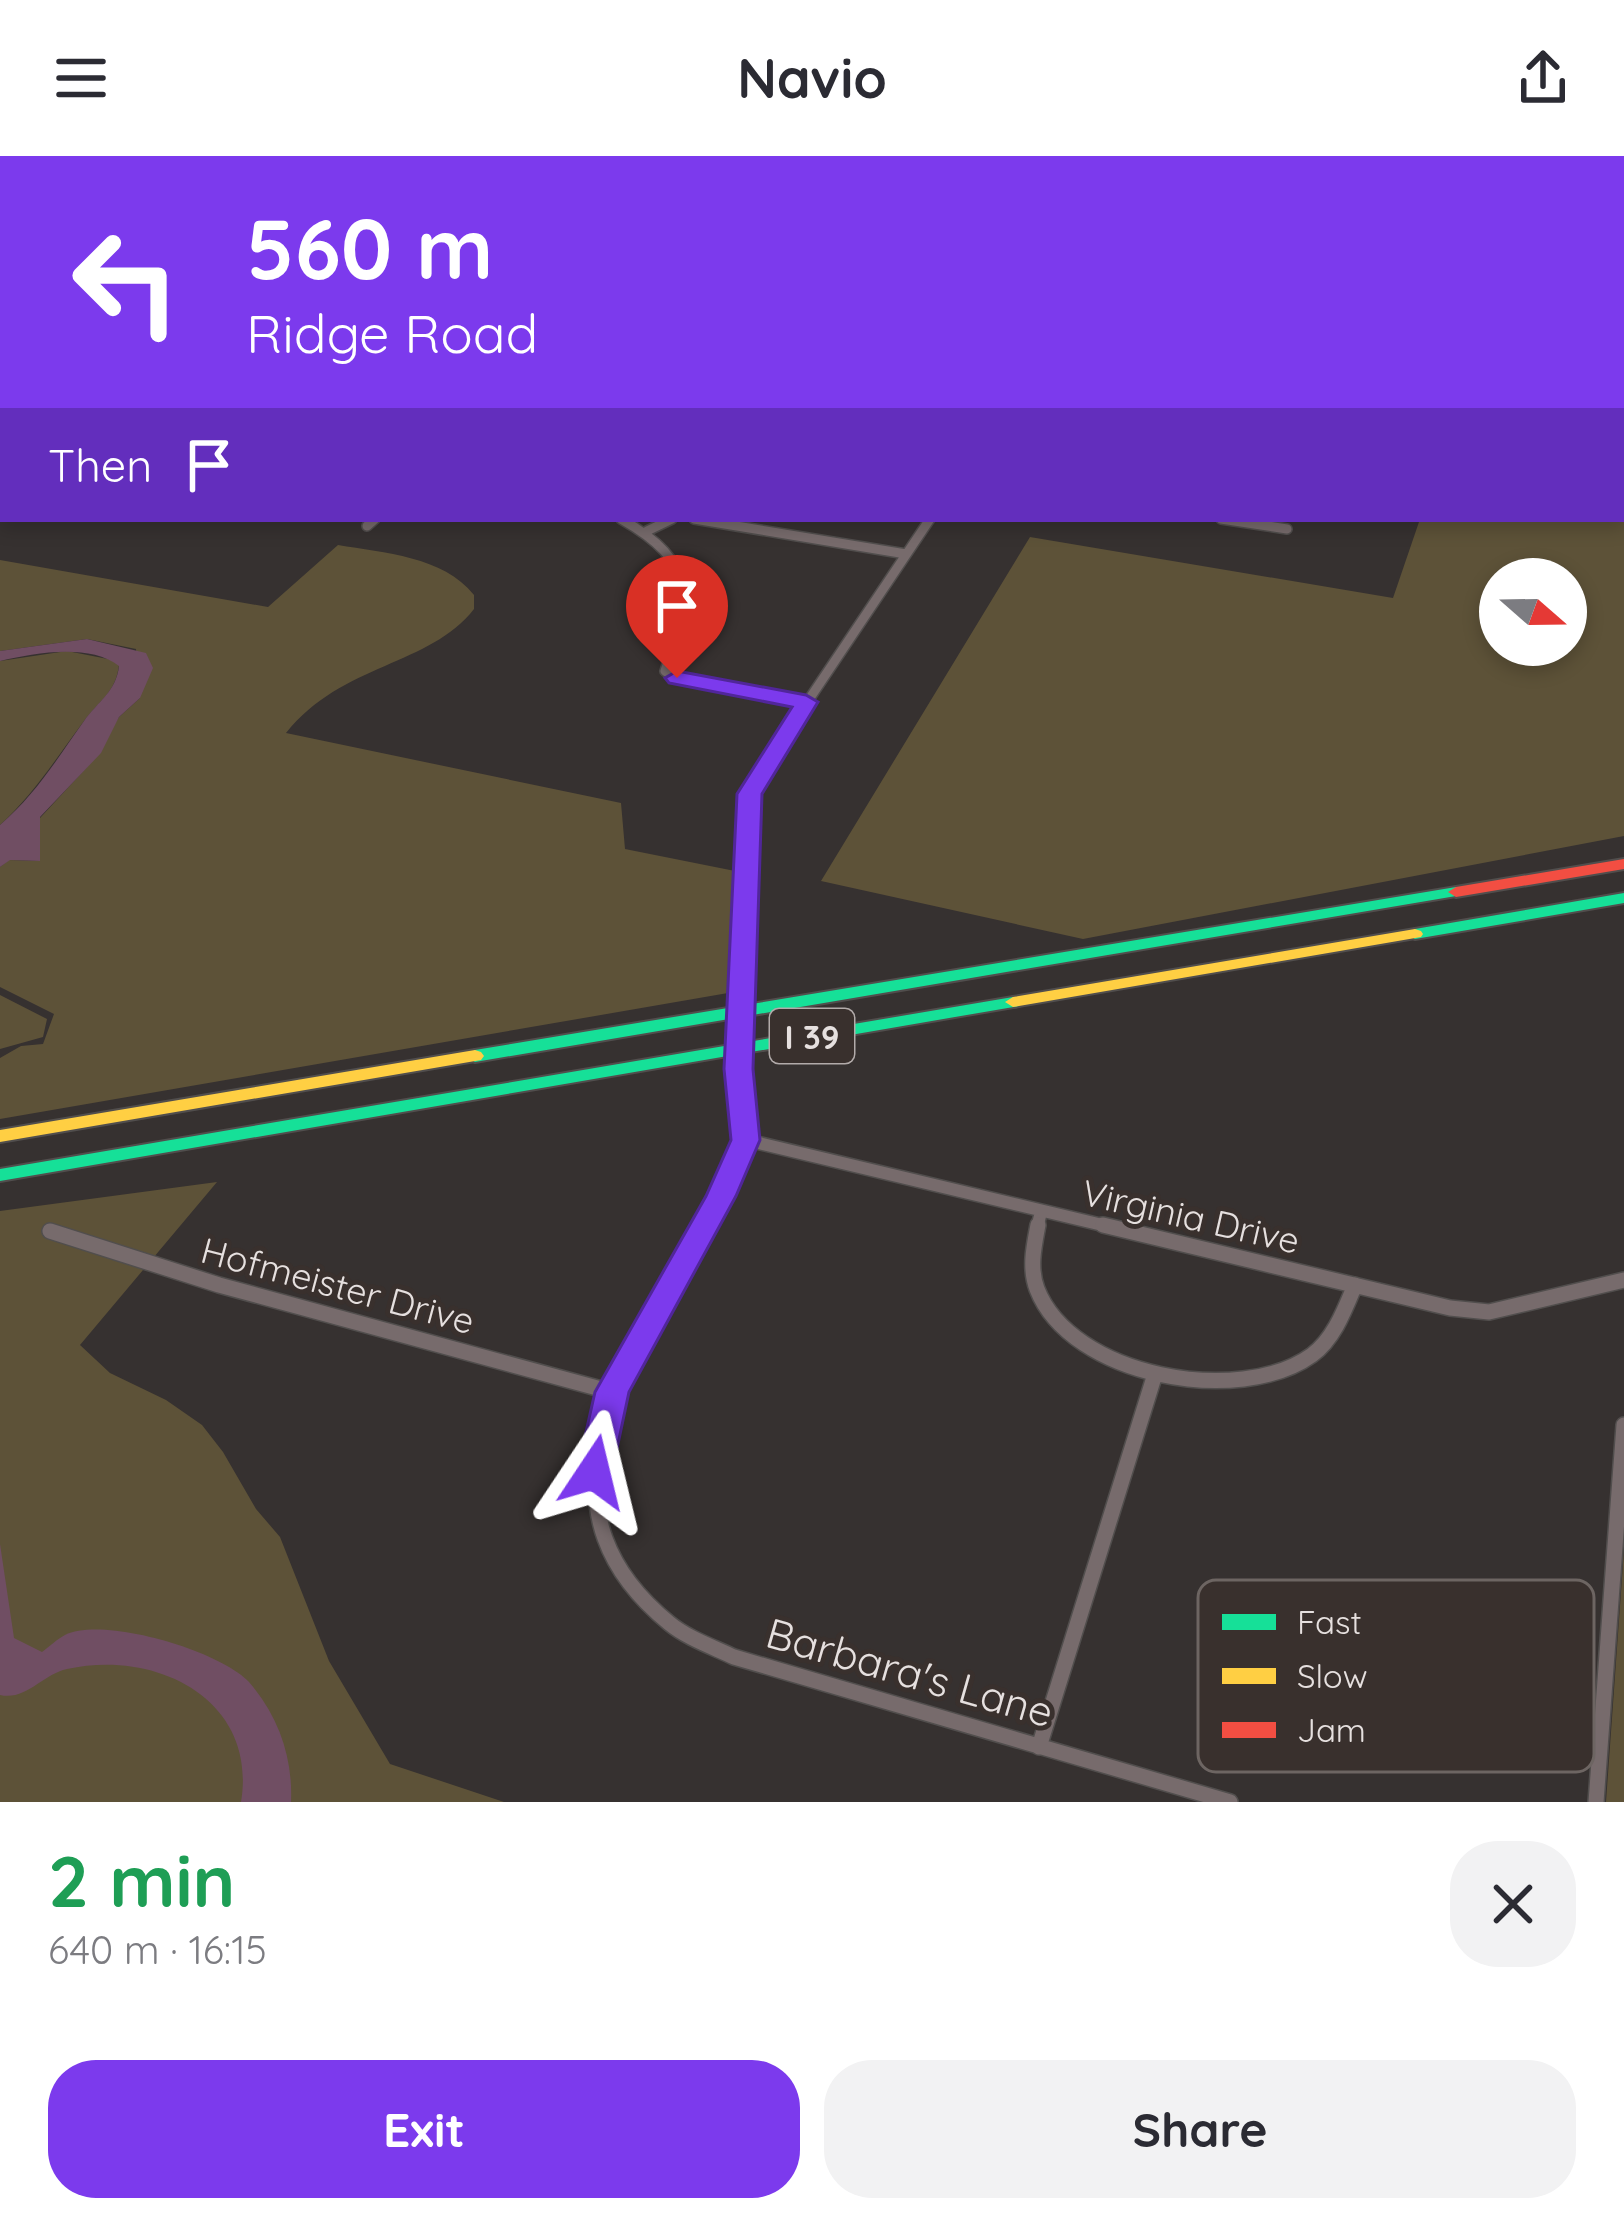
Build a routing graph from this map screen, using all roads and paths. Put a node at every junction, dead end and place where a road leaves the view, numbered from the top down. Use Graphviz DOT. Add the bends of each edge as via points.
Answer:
graph roads {
  1 [pos="627,522"];
  2 [pos="666,522"];
  3 [pos="712,522"];
  4 [pos="928,522"];
  5 [pos="1240,522"];
  6 [pos="1286,529"];
  7 [pos="646,531"];
  8 [pos="906,554"];
  9 [pos="806,702"];
  10 [pos="1624,864"];
  11 [pos="1624,898"];
  12 [pos="0,1136"];
  13 [pos="746,1140"];
  14 [pos="0,1175"];
  15 [pos="1041,1212"];
  16 [pos="50,1232"];
  17 [pos="1624,1280"];
  18 [pos="1354,1285"];
  19 [pos="1155,1374"];
  20 [pos="612,1392"];
  21 [pos="1624,1425"];
  22 [pos="1039,1748"];
  23 [pos="1230,1802"];
  24 [pos="1596,1802"];
  1 -- 7 [label="street"];
  2 -- 7 [label="street"];
  3 -- 8 [label="street"];
  4 -- 8 [label="street"];
  5 -- 6 [label="street"];
  7 -- 9 [label="street" via="679,570 685,592 681,633 665,670"];
  8 -- 9 [label="street"];
  9 -- 13 [label="street, bridge" via="750,794 738,1069"];
  10 -- 12 [label="highway, I 39"];
  11 -- 14 [label="highway, I 39"];
  13 -- 15 [label="street, Virginia Drive"];
  13 -- 20 [label="street"];
  15 -- 18 [label="street, Virginia Drive"];
  15 -- 19 [label="street" via="1032,1262 1046,1304 1078,1338"];
  16 -- 20 [label="street, Hofmeister Drive"];
  17 -- 18 [label="street, Virginia Drive" via="1489,1312"];
  18 -- 19 [label="street" via="1326,1340 1286,1370 1226,1382"];
  19 -- 22 [label="street"];
  20 -- 22 [label="street, Barbara's Lane" via="594,1472 599,1526 634,1594 698,1642"];
  21 -- 24 [label="street"];
  22 -- 23 [label="street, Barbara's Lane"];
}
